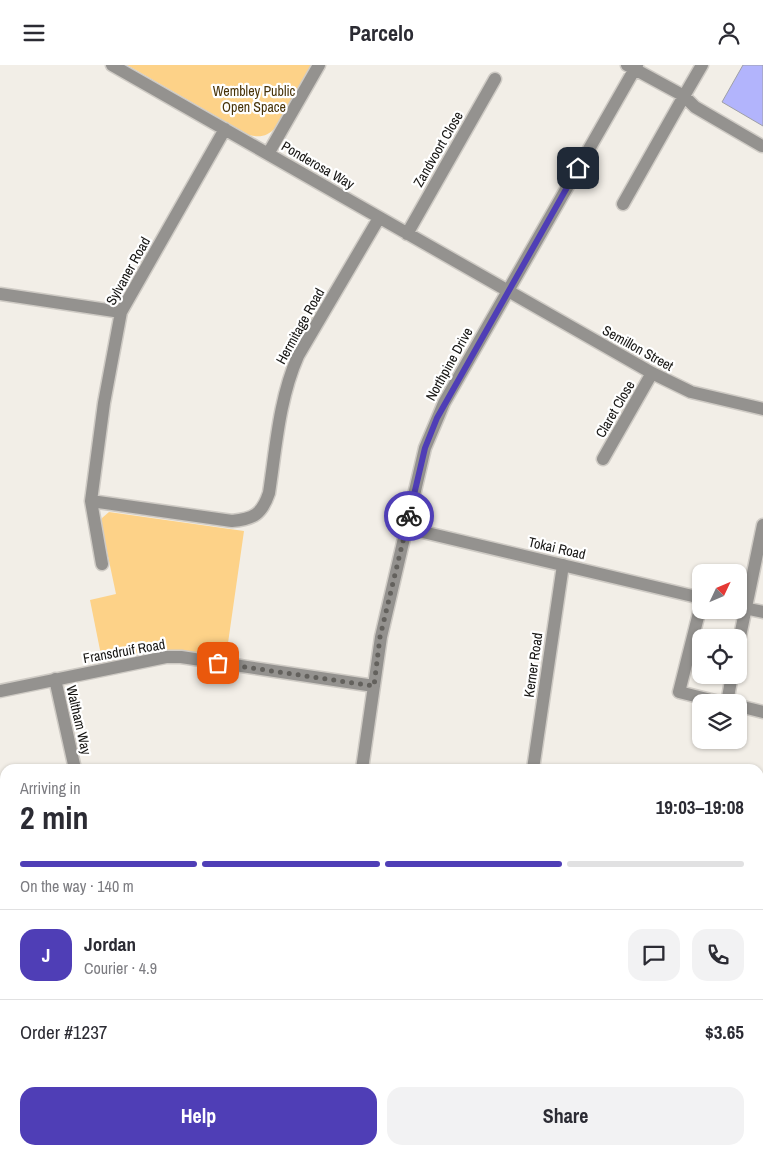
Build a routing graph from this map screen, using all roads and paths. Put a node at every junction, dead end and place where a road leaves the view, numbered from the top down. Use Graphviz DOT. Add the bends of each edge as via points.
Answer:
graph roads {
  1 [pos="112,65"];
  2 [pos="319,65"];
  3 [pos="702,65"];
  4 [pos="633,66"];
  5 [pos="495,79"];
  6 [pos="684,97"];
  7 [pos="225,129"];
  8 [pos="762,145"];
  9 [pos="268,154"];
  10 [pos="623,204"];
  11 [pos="380,218"];
  12 [pos="407,234"];
  13 [pos="508,291"];
  14 [pos="0,295"];
  15 [pos="121,312"];
  16 [pos="652,373"];
  17 [pos="763,409"];
  18 [pos="603,459"];
  19 [pos="90,501"];
  20 [pos="763,525"];
  21 [pos="406,528"];
  22 [pos="102,564"];
  23 [pos="563,565"];
  24 [pos="748,584"];
  25 [pos="692,596"];
  26 [pos="748,609"];
  27 [pos="763,612"];
  28 [pos="697,619"];
  29 [pos="55,679"];
  30 [pos="374,686"];
  31 [pos="0,691"];
  32 [pos="692,695"];
  33 [pos="747,708"];
  34 [pos="763,712"];
  35 [pos="74,764"];
  36 [pos="363,764"];
  37 [pos="534,764"];
  1 -- 7 [label="street, Ponderosa Way"];
  2 -- 9 [label="street"];
  3 -- 6 [label="street"];
  4 -- 6 [label="street"];
  4 -- 13 [label="street, Northpine Drive"];
  5 -- 12 [label="street, Zandvoort Close"];
  6 -- 8 [label="street" via="695,107"];
  6 -- 10 [label="street"];
  7 -- 9 [label="street, Ponderosa Way"];
  7 -- 15 [label="street, Sylvaner Road"];
  9 -- 11 [label="street, Ponderosa Way"];
  11 -- 12 [label="street, Ponderosa Way"];
  11 -- 19 [label="street, Hermitage Road" via="291,371 284,394 269,493 265,505 256,515 232,521"];
  12 -- 13 [label="street, Ponderosa Way"];
  13 -- 16 [label="street, Semillon Street"];
  13 -- 21 [label="street, Northpine Drive" via="437,418 425,448"];
  14 -- 15 [label="street"];
  15 -- 19 [label="street, Sylvaner Road"];
  16 -- 17 [label="street, Semillon Street" via="691,392"];
  16 -- 18 [label="street, Claret Close"];
  19 -- 22 [label="street, Sylvaner Road"];
  20 -- 24 [label="street"];
  21 -- 23 [label="street, Tokai Road"];
  21 -- 30 [label="street, Northpine Drive" via="380,637"];
  23 -- 25 [label="street, Tokai Road"];
  23 -- 37 [label="street, Kerner Road"];
  26 -- 27 [label="street"];
  28 -- 32 [label="street" via="679,692"];
  29 -- 30 [label="street, Fransdruif Road" via="166,657 181,657"];
  29 -- 31 [label="street, Fransdruif Road"];
  29 -- 35 [label="street, Waltham Way"];
  30 -- 36 [label="street, Northpine Drive"];
  33 -- 34 [label="street"];
}
